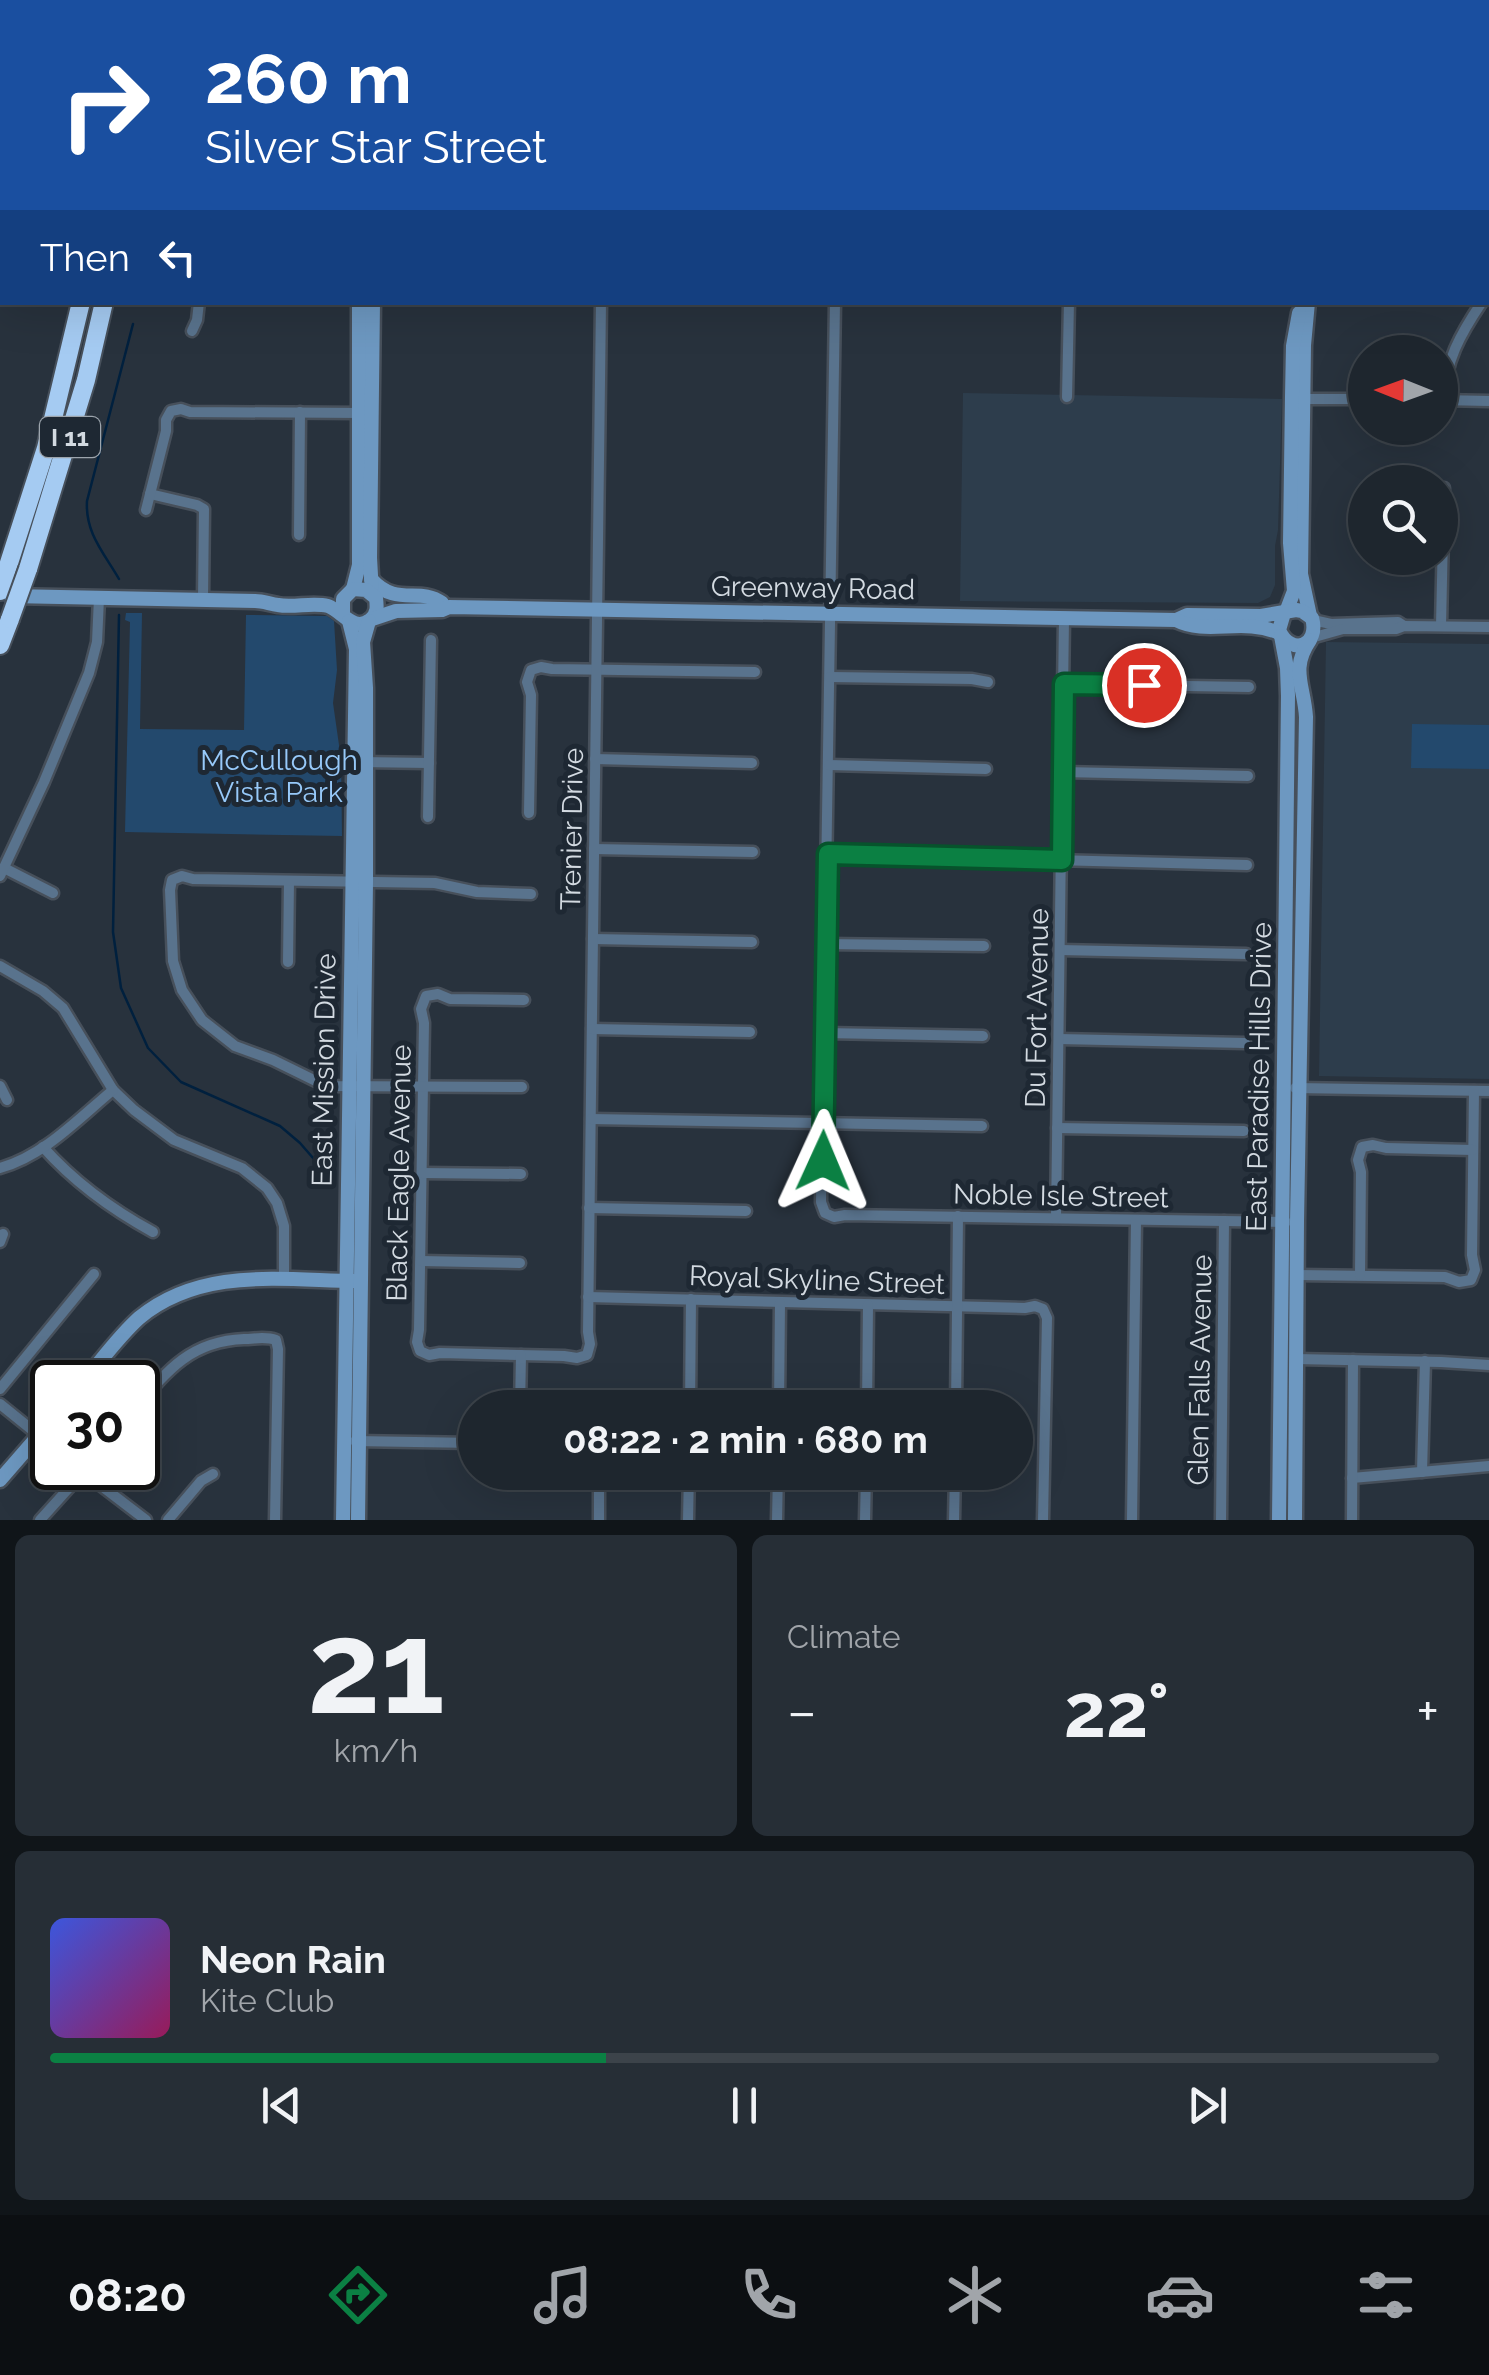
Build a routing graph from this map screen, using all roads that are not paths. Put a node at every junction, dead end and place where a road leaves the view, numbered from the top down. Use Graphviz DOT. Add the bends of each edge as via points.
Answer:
graph roads {
  1 [pos="80,305"];
  2 [pos="103,305"];
  3 [pos="199,305"];
  4 [pos="359,305"];
  5 [pos="373,305"];
  6 [pos="601,305"];
  7 [pos="835,305"];
  8 [pos="1068,305"];
  9 [pos="1305,305"];
  10 [pos="1480,305"];
  11 [pos="192,331"];
  12 [pos="1458,341"];
  13 [pos="1067,397"];
  14 [pos="1298,399"];
  15 [pos="1348,399"];
  16 [pos="1458,400"];
  17 [pos="1489,401"];
  18 [pos="300,412"];
  19 [pos="365,413"];
  20 [pos="150,494"];
  21 [pos="146,510"];
  22 [pos="299,535"];
  23 [pos="1442,575"];
  24 [pos="373,590"];
  25 [pos="350,591"];
  26 [pos="0,593"];
  27 [pos="99,598"];
  28 [pos="203,599"];
  29 [pos="265,601"];
  30 [pos="445,605"];
  31 [pos="597,609"];
  32 [pos="1285,613"];
  33 [pos="831,614"];
  34 [pos="346,618"];
  35 [pos="1064,618"];
  36 [pos="1312,618"];
  37 [pos="371,620"];
  38 [pos="1176,620"];
  39 [pos="1404,626"];
  40 [pos="1441,626"];
  41 [pos="1489,627"];
  42 [pos="1280,634"];
  43 [pos="1310,639"];
  44 [pos="431,640"];
  45 [pos="0,645"];
  46 [pos="597,670"];
  47 [pos="755,672"];
  48 [pos="830,676"];
  49 [pos="988,682"];
  50 [pos="1064,684"];
  51 [pos="1249,688"];
  52 [pos="595,759"];
  53 [pos="359,762"];
  54 [pos="429,763"];
  55 [pos="752,763"];
  56 [pos="829,766"];
  57 [pos="986,768"];
  58 [pos="1062,772"];
  59 [pos="1248,776"];
  60 [pos="529,813"];
  61 [pos="428,817"];
  62 [pos="594,849"];
  63 [pos="752,852"];
  64 [pos="828,854"];
  65 [pos="1062,860"];
  66 [pos="1247,865"];
  67 [pos="2,872"];
  68 [pos="289,881"];
  69 [pos="359,882"];
  70 [pos="54,893"];
  71 [pos="531,894"];
  72 [pos="593,939"];
  73 [pos="752,942"];
  74 [pos="826,944"];
  75 [pos="984,946"];
  76 [pos="1060,950"];
  77 [pos="1246,954"];
  78 [pos="288,962"];
  79 [pos="0,966"];
  80 [pos="524,1000"];
  81 [pos="592,1029"];
  82 [pos="750,1032"];
  83 [pos="825,1033"];
  84 [pos="983,1036"];
  85 [pos="1058,1039"];
  86 [pos="1245,1042"];
  87 [pos="423,1085"];
  88 [pos="0,1086"];
  89 [pos="356,1086"];
  90 [pos="522,1087"];
  91 [pos="1292,1088"];
  92 [pos="113,1090"];
  93 [pos="1474,1091"];
  94 [pos="1489,1091"];
  95 [pos="7,1100"];
  96 [pos="591,1119"];
  97 [pos="824,1123"];
  98 [pos="982,1126"];
  99 [pos="1058,1128"];
  100 [pos="1244,1131"];
  101 [pos="43,1147"];
  102 [pos="1472,1150"];
  103 [pos="0,1168"];
  104 [pos="422,1173"];
  105 [pos="520,1174"];
  106 [pos="590,1208"];
  107 [pos="746,1211"];
  108 [pos="958,1216"];
  109 [pos="1056,1218"];
  110 [pos="1136,1220"];
  111 [pos="1224,1222"];
  112 [pos="1289,1222"];
  113 [pos="153,1232"];
  114 [pos="421,1261"];
  115 [pos="520,1263"];
  116 [pos="94,1274"];
  117 [pos="1297,1275"];
  118 [pos="1360,1276"];
  119 [pos="284,1280"];
  120 [pos="353,1281"];
  121 [pos="588,1297"];
  122 [pos="691,1299"];
  123 [pos="780,1304"];
  124 [pos="868,1305"];
  125 [pos="957,1307"];
  126 [pos="521,1355"];
  127 [pos="1296,1359"];
  128 [pos="102,1360"];
  129 [pos="1353,1360"];
  130 [pos="1425,1361"];
  131 [pos="1489,1366"];
  132 [pos="160,1381"];
  133 [pos="0,1388"];
  134 [pos="520,1390"];
  135 [pos="690,1390"];
  136 [pos="778,1390"];
  137 [pos="867,1390"];
  138 [pos="956,1390"];
  139 [pos="0,1404"];
  140 [pos="30,1428"];
  141 [pos="351,1441"];
  142 [pos="458,1442"];
  143 [pos="30,1447"];
  144 [pos="1489,1466"];
  145 [pos="1422,1472"];
  146 [pos="213,1474"];
  147 [pos="1352,1478"];
  148 [pos="0,1480"];
  149 [pos="65,1490"];
  150 [pos="109,1490"];
  151 [pos="599,1490"];
  152 [pos="689,1490"];
  153 [pos="778,1490"];
  154 [pos="866,1490"];
  155 [pos="955,1490"];
  156 [pos="40,1520"];
  157 [pos="146,1520"];
  158 [pos="168,1520"];
  159 [pos="275,1520"];
  160 [pos="343,1520"];
  161 [pos="358,1520"];
  162 [pos="598,1520"];
  163 [pos="688,1520"];
  164 [pos="777,1520"];
  165 [pos="865,1520"];
  166 [pos="954,1520"];
  167 [pos="1043,1520"];
  168 [pos="1132,1520"];
  169 [pos="1221,1520"];
  170 [pos="1279,1520"];
  171 [pos="1295,1520"];
  172 [pos="1352,1520"];
  1 -- 26 [label="highway, I 11" via="46,448"];
  2 -- 45 [label="highway, I 11, bridge" via="82,396"];
  3 -- 11 [label="street"];
  4 -- 19 [label="street"];
  5 -- 19 [label="street"];
  6 -- 31 [label="street, Trenier Drive"];
  7 -- 33 [label="street"];
  8 -- 13 [label="street"];
  9 -- 14 [label="street"];
  10 -- 12 [label="street"];
  14 -- 15 [label="street"];
  14 -- 32 [label="street" via="1294,586"];
  14 -- 36 [label="street" via="1301,574"];
  16 -- 17 [label="street"];
  18 -- 19 [label="street"];
  18 -- 20 [label="street" via="171,411"];
  18 -- 22 [label="street"];
  19 -- 24 [label="street"];
  19 -- 25 [label="street" via="360,560"];
  20 -- 21 [label="street"];
  20 -- 28 [label="street" via="204,509"];
  23 -- 40 [label="street"];
  24 -- 25 [label="street"];
  24 -- 30 [label="street, Greenway Road" via="395,604"];
  24 -- 37 [label="street" via="377,608"];
  25 -- 29 [label="street"];
  25 -- 34 [label="street" via="341,604"];
  26 -- 27 [label="street"];
  27 -- 28 [label="street"];
  27 -- 67 [label="street" via="89,673"];
  28 -- 29 [label="street"];
  29 -- 34 [label="street" via="325,606"];
  30 -- 31 [label="street, Greenway Road"];
  30 -- 37 [label="street, Greenway Road"];
  31 -- 33 [label="street, Greenway Road"];
  31 -- 46 [label="street, Trenier Drive"];
  32 -- 36 [label="street"];
  32 -- 38 [label="street, Greenway Road"];
  32 -- 42 [label="street"];
  33 -- 35 [label="street, Greenway Road"];
  33 -- 48 [label="street"];
  34 -- 37 [label="street"];
  34 -- 53 [label="street, East Mission Drive" via="356,648"];
  35 -- 38 [label="street, Greenway Road"];
  35 -- 50 [label="street, Du Fort Avenue"];
  36 -- 39 [label="street"];
  36 -- 43 [label="street"];
  37 -- 53 [label="street, East Mission Drive" via="362,642 366,688"];
  38 -- 42 [label="street, Greenway Road" via="1258,625"];
  39 -- 40 [label="street"];
  39 -- 43 [label="street" via="1344,629"];
  40 -- 41 [label="street"];
  42 -- 43 [label="street" via="1294,646"];
  42 -- 91 [label="street, East Paradise Hills Drive" via="1288,675"];
  43 -- 91 [label="street, East Paradise Hills Drive" via="1298,664 1306,717"];
  44 -- 54 [label="street"];
  46 -- 47 [label="street"];
  46 -- 52 [label="street, Trenier Drive"];
  46 -- 60 [label="street" via="531,670"];
  48 -- 49 [label="street"];
  48 -- 56 [label="street"];
  50 -- 51 [label="street"];
  50 -- 58 [label="street, Du Fort Avenue"];
  52 -- 55 [label="street"];
  52 -- 62 [label="street, Trenier Drive"];
  53 -- 54 [label="street"];
  53 -- 69 [label="street, East Mission Drive"];
  54 -- 61 [label="street"];
  56 -- 57 [label="street"];
  56 -- 64 [label="street"];
  58 -- 59 [label="street"];
  58 -- 65 [label="street, Du Fort Avenue"];
  62 -- 63 [label="street"];
  62 -- 72 [label="street, Trenier Drive"];
  64 -- 65 [label="street"];
  64 -- 74 [label="street"];
  65 -- 66 [label="street"];
  65 -- 76 [label="street, Du Fort Avenue"];
  67 -- 70 [label="street"];
  68 -- 69 [label="street"];
  68 -- 78 [label="street"];
  68 -- 89 [label="street" via="172,880 173,961 182,990 202,1020 235,1046 317,1084"];
  69 -- 71 [label="street"];
  69 -- 89 [label="street, East Mission Drive"];
  72 -- 73 [label="street"];
  72 -- 81 [label="street, Trenier Drive"];
  74 -- 75 [label="street"];
  74 -- 83 [label="street"];
  76 -- 77 [label="street"];
  76 -- 85 [label="street, Du Fort Avenue"];
  79 -- 92 [label="street" via="63,1008"];
  80 -- 87 [label="street, Black Eagle Avenue" via="426,996"];
  81 -- 82 [label="street"];
  81 -- 96 [label="street, Trenier Drive"];
  83 -- 84 [label="street"];
  83 -- 97 [label="street"];
  85 -- 86 [label="street"];
  85 -- 99 [label="street, Du Fort Avenue"];
  87 -- 89 [label="street"];
  87 -- 90 [label="street"];
  87 -- 104 [label="street, Black Eagle Avenue"];
  88 -- 95 [label="street"];
  89 -- 120 [label="street, East Mission Drive"];
  91 -- 93 [label="street"];
  91 -- 112 [label="street, East Paradise Hills Drive"];
  92 -- 101 [label="street"];
  92 -- 119 [label="street" via="174,1140 242,1168 266,1188 284,1226"];
  93 -- 94 [label="street"];
  93 -- 102 [label="street"];
  96 -- 97 [label="street"];
  96 -- 106 [label="street, Trenier Drive"];
  97 -- 98 [label="street"];
  97 -- 108 [label="street, Noble Isle Street" via="824,1213"];
  99 -- 100 [label="street"];
  99 -- 109 [label="street, Du Fort Avenue"];
  101 -- 103 [label="street"];
  101 -- 113 [label="street" via="83,1188"];
  102 -- 118 [label="street" via="1362,1147"];
  102 -- 118 [label="street" via="1471,1280"];
  104 -- 105 [label="street"];
  104 -- 114 [label="street, Black Eagle Avenue"];
  106 -- 107 [label="street"];
  106 -- 121 [label="street, Trenier Drive"];
  108 -- 109 [label="street, Noble Isle Street"];
  108 -- 125 [label="street"];
  109 -- 110 [label="street, Noble Isle Street"];
  110 -- 111 [label="street, Noble Isle Street"];
  110 -- 168 [label="street"];
  111 -- 112 [label="street, Noble Isle Street"];
  111 -- 169 [label="street, Glen Falls Avenue"];
  112 -- 117 [label="street, East Paradise Hills Drive"];
  112 -- 170 [label="street, East Paradise Hills Drive"];
  114 -- 115 [label="street"];
  114 -- 126 [label="street, Black Eagle Avenue" via="420,1352"];
  116 -- 133 [label="street"];
  117 -- 118 [label="street"];
  117 -- 127 [label="street, East Paradise Hills Drive"];
  119 -- 120 [label="street"];
  119 -- 128 [label="street" via="221,1281 168,1299 130,1327"];
  120 -- 141 [label="street, East Mission Drive"];
  121 -- 122 [label="street, Royal Skyline Street"];
  121 -- 126 [label="street, Trenier Drive" via="587,1355"];
  122 -- 123 [label="street, Royal Skyline Street"];
  122 -- 135 [label="street"];
  123 -- 124 [label="street, Royal Skyline Street"];
  123 -- 136 [label="street"];
  124 -- 125 [label="street, Royal Skyline Street"];
  124 -- 137 [label="street"];
  125 -- 138 [label="street"];
  125 -- 167 [label="street, Royal Skyline Street" via="1044,1310"];
  126 -- 134 [label="street"];
  127 -- 129 [label="street"];
  127 -- 171 [label="street, East Paradise Hills Drive"];
  129 -- 130 [label="street"];
  129 -- 147 [label="street"];
  130 -- 131 [label="street"];
  130 -- 145 [label="street"];
  132 -- 159 [label="street" via="202,1348 276,1340"];
  139 -- 140 [label="street"];
  141 -- 142 [label="street"];
  141 -- 160 [label="street, East Mission Drive"];
  141 -- 161 [label="street, East Mission Drive"];
  143 -- 148 [label="street"];
  144 -- 145 [label="street"];
  145 -- 147 [label="street"];
  146 -- 158 [label="street"];
  147 -- 172 [label="street"];
  149 -- 156 [label="street"];
  150 -- 157 [label="street"];
  151 -- 162 [label="street"];
  152 -- 163 [label="street"];
  153 -- 164 [label="street"];
  154 -- 165 [label="street"];
  155 -- 166 [label="street"];
}
